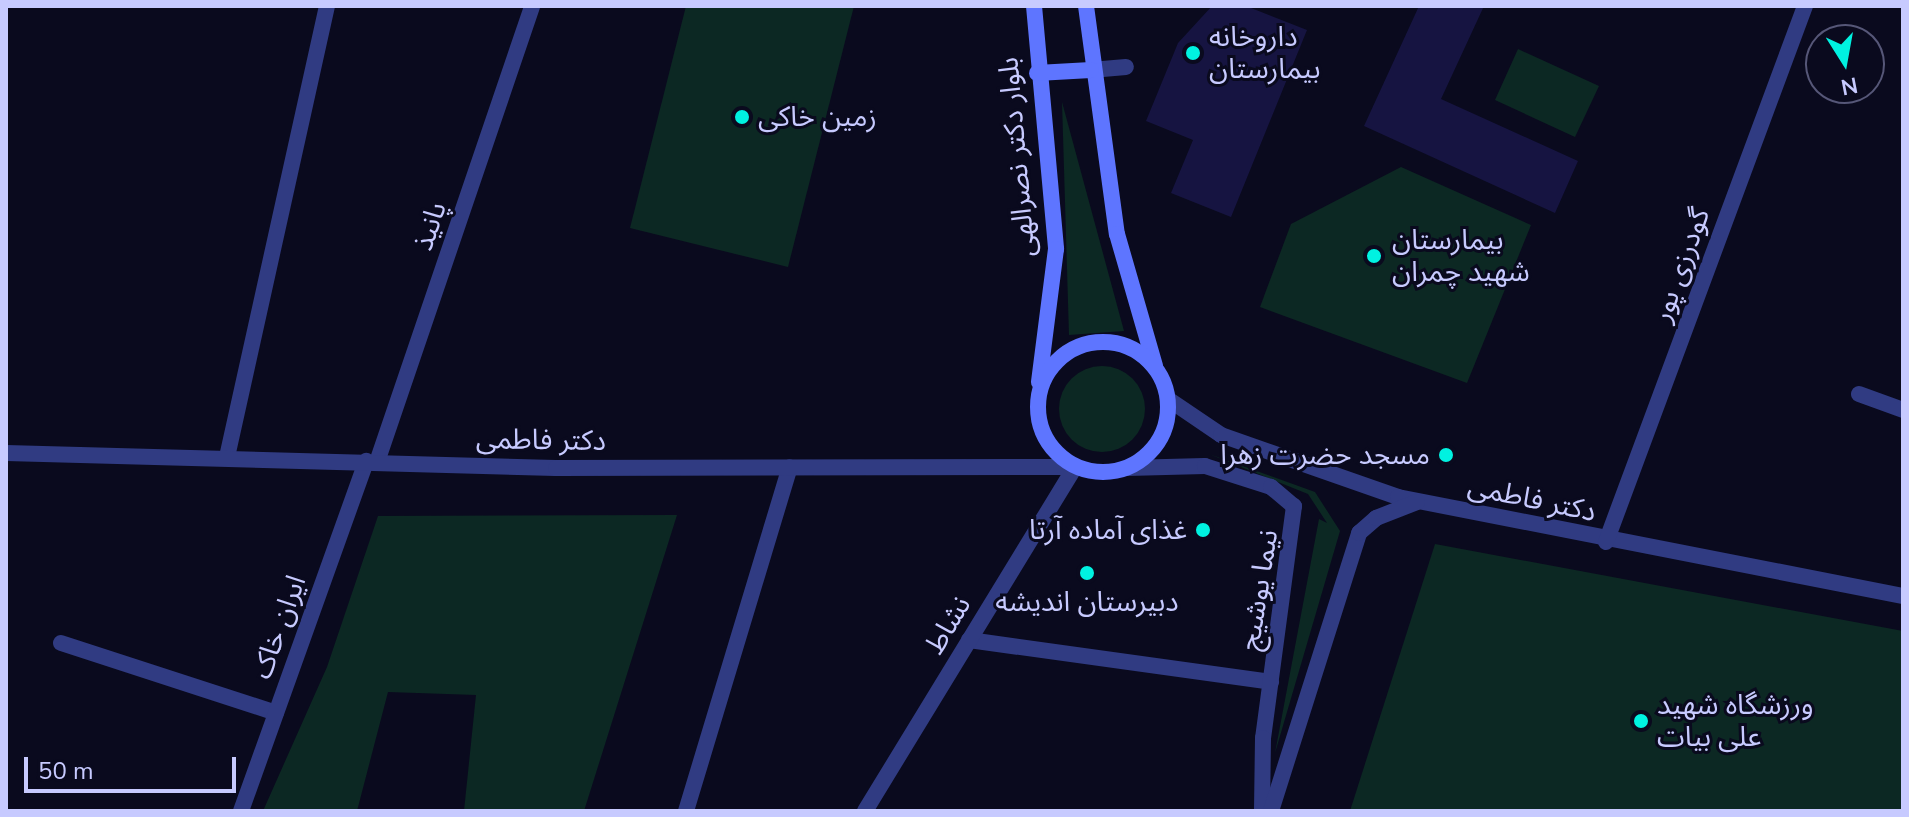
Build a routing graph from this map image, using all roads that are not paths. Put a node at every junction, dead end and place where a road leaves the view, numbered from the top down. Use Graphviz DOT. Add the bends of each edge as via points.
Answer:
graph roads {
  1 [pos="327,6"];
  2 [pos="532,6"];
  3 [pos="1034,6"];
  4 [pos="1086,6"];
  5 [pos="1805,6"];
  6 [pos="1126,67"];
  7 [pos="1091,70"];
  8 [pos="1037,73"];
  9 [pos="1155,368"];
  10 [pos="1859,394"];
  11 [pos="1037,398"];
  12 [pos="1168,399"];
  13 [pos="1903,410"];
  14 [pos="6,453"];
  15 [pos="227,457"];
  16 [pos="372,462"];
  17 [pos="790,467"];
  18 [pos="1075,467"];
  19 [pos="1127,468"];
  20 [pos="1419,501"];
  21 [pos="1606,542"];
  22 [pos="1903,596"];
  23 [pos="969,640"];
  24 [pos="61,643"];
  25 [pos="1271,682"];
  26 [pos="276,713"];
  27 [pos="241,811"];
  28 [pos="686,811"];
  29 [pos="865,811"];
  30 [pos="1262,811"];
  31 [pos="1271,811"];
  1 -- 15 [label="street"];
  2 -- 16 [label="street, پانیذ"];
  3 -- 8 [label="main road, بلوار دکتر نصرالهی"];
  4 -- 7 [label="main road"];
  5 -- 21 [label="street, گودرزی پور"];
  6 -- 7 [label="street"];
  7 -- 8 [label="main road"];
  7 -- 9 [label="main road" via="1117,234"];
  8 -- 11 [label="main road, بلوار دکتر نصرالهی" via="1056,249"];
  9 -- 11 [label="main road" via="1112,342 1078,346 1051,367"];
  9 -- 12 [label="main road"];
  10 -- 13 [label="street"];
  11 -- 18 [label="main road" via="1049,446"];
  12 -- 19 [label="main road" via="1154,448"];
  12 -- 20 [label="street, دکتر فاطمی" via="1221,435 1297,467"];
  14 -- 15 [label="street, دکتر فاطمی"];
  15 -- 16 [label="street, دکتر فاطمی"];
  16 -- 17 [label="street, دکتر فاطمی"];
  16 -- 26 [label="street, ایران خاک"];
  17 -- 18 [label="street, دکتر فاطمی"];
  17 -- 28 [label="street"];
  18 -- 19 [label="main road"];
  18 -- 23 [label="street, نشاط"];
  19 -- 25 [label="street, نیما یوشیج" via="1205,466 1271,487 1294,506"];
  20 -- 21 [label="street, دکتر فاطمی"];
  20 -- 31 [label="street" via="1376,518 1359,533"];
  21 -- 22 [label="street, دکتر فاطمی"];
  23 -- 25 [label="street"];
  23 -- 29 [label="street, نشاط"];
  24 -- 26 [label="street"];
  25 -- 30 [label="street, نیما یوشیج"];
  26 -- 27 [label="street, ایران خاک"];
}
